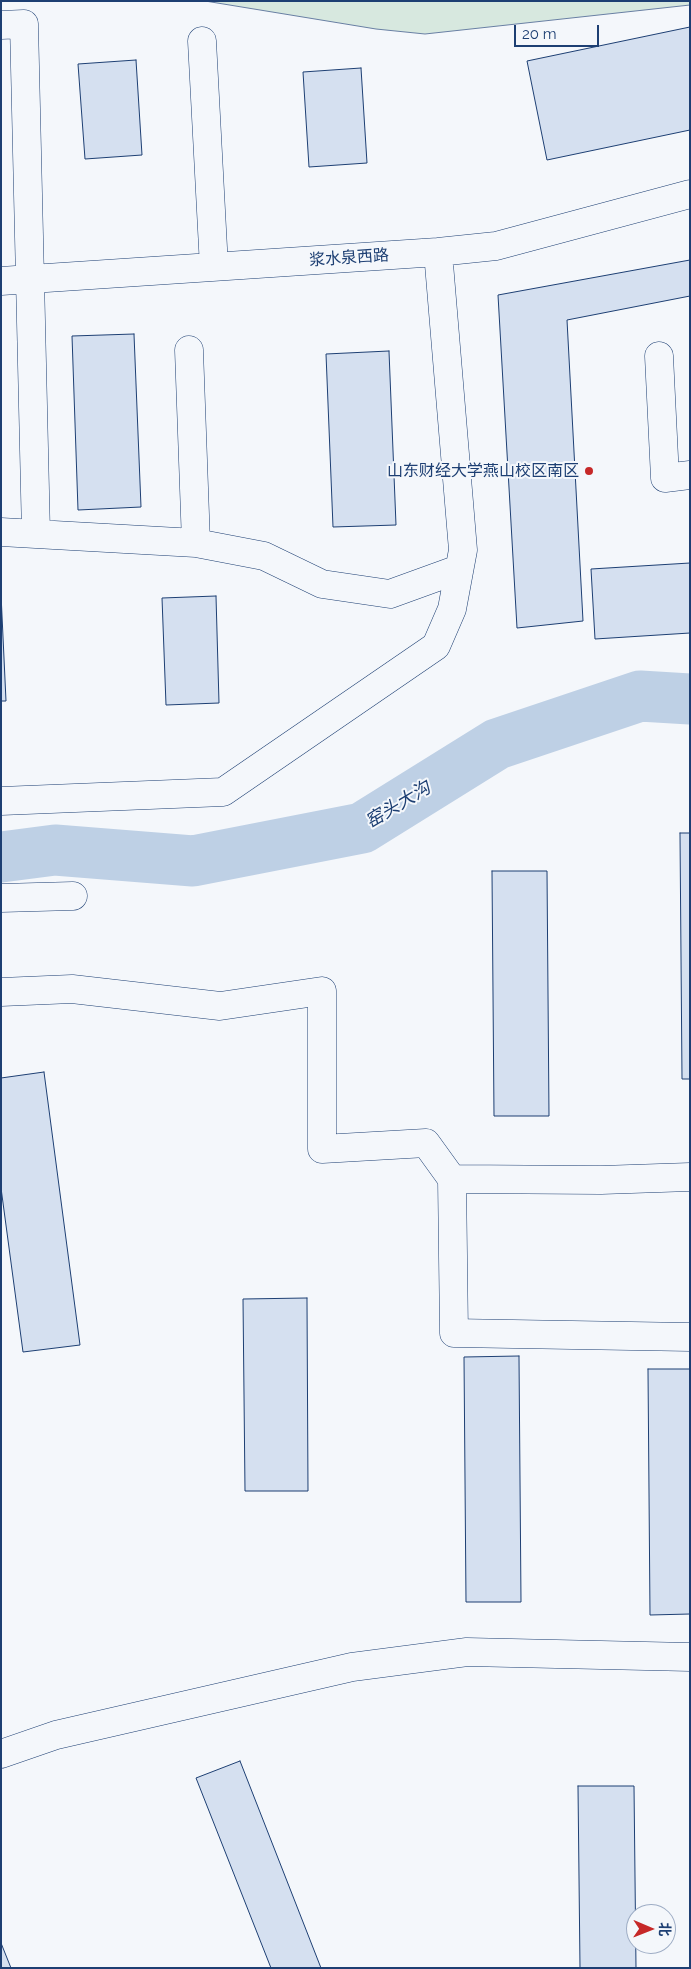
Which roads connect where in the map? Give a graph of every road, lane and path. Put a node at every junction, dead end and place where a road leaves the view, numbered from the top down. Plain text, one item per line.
1 (1, 25) edge
2 (202, 41) dead end
3 (690, 194) edge
4 (438, 252) junction
5 (214, 267) junction
6 (30, 279) junction
7 (1, 281) edge
8 (188, 350) dead end
9 (659, 356) dead end
10 (690, 475) edge
11 (1, 532) edge
12 (36, 534) junction
13 (196, 543) junction
14 (459, 569) junction
15 (1, 801) edge
16 (73, 896) dead end
17 (1, 898) edge
18 (1, 992) edge
19 (690, 1177) edge
20 (452, 1178) junction
21 (690, 1337) edge
22 (690, 1657) edge
23 (1, 1754) edge

1 - 6 street
2 - 5 street
3 - 4 street, 浆水泉西路
4 - 5 street, 浆水泉西路
4 - 14 street
5 - 6 street, 浆水泉西路
6 - 7 street, 浆水泉西路
6 - 12 street
8 - 13 street
9 - 10 street
11 - 12 street
12 - 13 street
13 - 14 street
14 - 15 street
16 - 17 street
18 - 20 street
19 - 20 street
20 - 21 street
22 - 23 street

